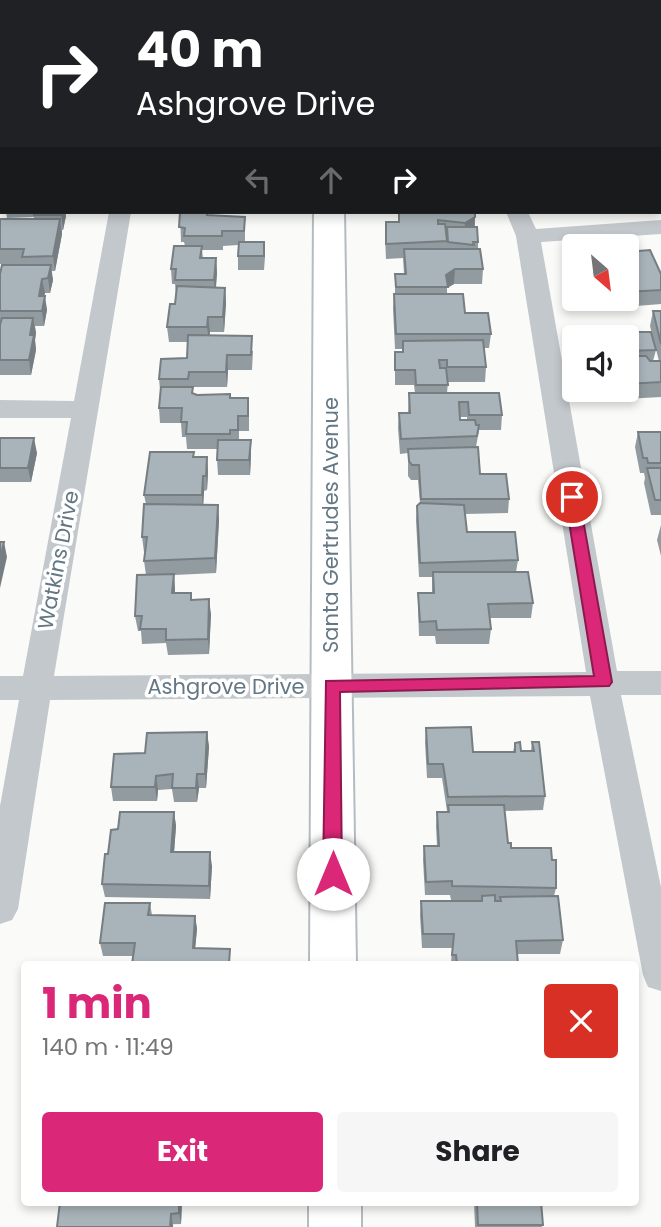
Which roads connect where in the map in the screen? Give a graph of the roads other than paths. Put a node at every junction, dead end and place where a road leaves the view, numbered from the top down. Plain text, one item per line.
1 (120, 214) edge
2 (328, 214) edge
3 (523, 224) edge
4 (661, 227) edge
5 (0, 409) edge
6 (87, 410) junction
7 (603, 682) junction
8 (661, 682) edge
9 (332, 686) junction
10 (34, 687) junction
11 (0, 688) edge
12 (0, 909) edge
13 (333, 961) edge
14 (661, 975) edge
15 (335, 1206) edge
16 (335, 1227) edge

1 - 6 street, Watkins Drive
2 - 9 main road, Santa Gertrudes Avenue
3 - 4 street
3 - 7 street
5 - 6 street
6 - 10 street, Watkins Drive
7 - 8 street, Ashgrove Drive
7 - 9 street, Ashgrove Drive
7 - 14 street
9 - 10 street, Ashgrove Drive
9 - 13 main road, Santa Gertrudes Avenue
10 - 11 street, Ashgrove Drive
10 - 12 street, Watkins Drive
15 - 16 main road

